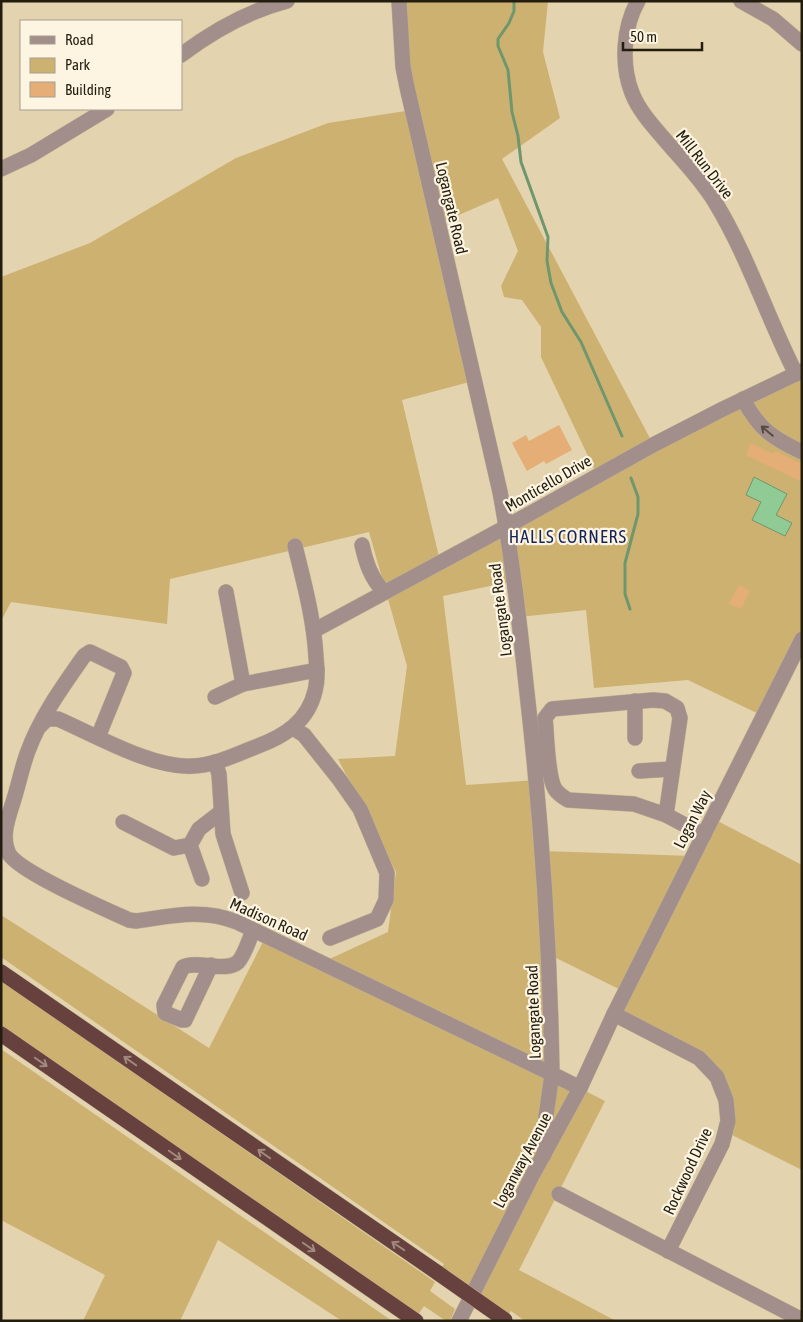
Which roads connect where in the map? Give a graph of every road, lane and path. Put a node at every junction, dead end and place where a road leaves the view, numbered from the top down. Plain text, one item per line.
1 (287, 1) edge
2 (399, 1) edge
3 (638, 1) edge
4 (741, 1) edge
5 (802, 44) edge
6 (182, 54) edge
7 (105, 110) edge
8 (1, 169) edge
9 (799, 372) edge
10 (743, 399) junction
11 (802, 452) edge
12 (506, 527) junction
13 (362, 545) dead end
14 (295, 546) dead end
15 (226, 592) dead end
16 (384, 592) junction
17 (315, 630) junction
18 (802, 639) edge
19 (317, 670) junction
20 (243, 684) junction
21 (215, 697) dead end
22 (635, 702) junction
23 (40, 726) junction
24 (293, 728) junction
25 (539, 731) junction
26 (98, 737) junction
27 (635, 738) dead end
28 (215, 762) junction
29 (672, 769) junction
30 (639, 771) dead end
31 (221, 812) junction
32 (666, 815) junction
33 (123, 822) dead end
34 (3, 832) edge
35 (704, 835) junction
36 (190, 845) junction
37 (202, 880) dead end
38 (242, 893) dead end
39 (254, 930) junction
40 (330, 938) dead end
41 (211, 966) dead end
42 (1, 972) edge
43 (614, 1014) junction
44 (1, 1034) edge
45 (552, 1074) junction
46 (580, 1088) junction
47 (544, 1155) junction
48 (558, 1194) dead end
49 (668, 1251) junction
50 (506, 1320) edge
51 (802, 1320) edge
52 (416, 1321) edge
53 (459, 1321) edge

1 - 6 street
2 - 12 street, Logangate Road
3 - 9 street, Mill Run Drive
4 - 5 street
7 - 8 street
9 - 10 street, Monticello Drive
11 -> 10 street
10 - 12 street, Monticello Drive
12 - 16 street, Monticello Drive
12 - 25 street, Logangate Road
13 - 16 street
14 - 17 street
15 - 20 street
16 - 17 street, Monticello Drive
17 - 19 street
18 - 35 street, Logan Way
19 - 20 street
19 - 24 street
20 - 21 street
22 - 25 street
22 - 27 street
22 - 29 street
23 - 26 street
23 - 26 street, Madison Road
23 - 34 street, Madison Road
24 - 28 street
24 - 40 street
25 - 32 street
25 - 45 street, Logangate Road
26 - 28 street
28 - 31 street
29 - 30 street
29 - 32 street
31 - 36 street
31 - 38 street
32 - 35 street
33 - 36 street
34 - 39 street, Madison Road
35 - 43 street, Logan Way
36 - 37 street
39 - 41 street
39 - 45 street, Madison Road
50 -> 42 highway, bridge
43 - 46 street, Loganway Avenue
43 - 49 street, Rockwood Drive
44 -> 52 highway
45 - 46 street, Logangate Road
45 - 47 street
46 - 47 street, Loganway Avenue
47 - 53 street, Loganway Avenue
48 - 49 street
49 - 51 street

